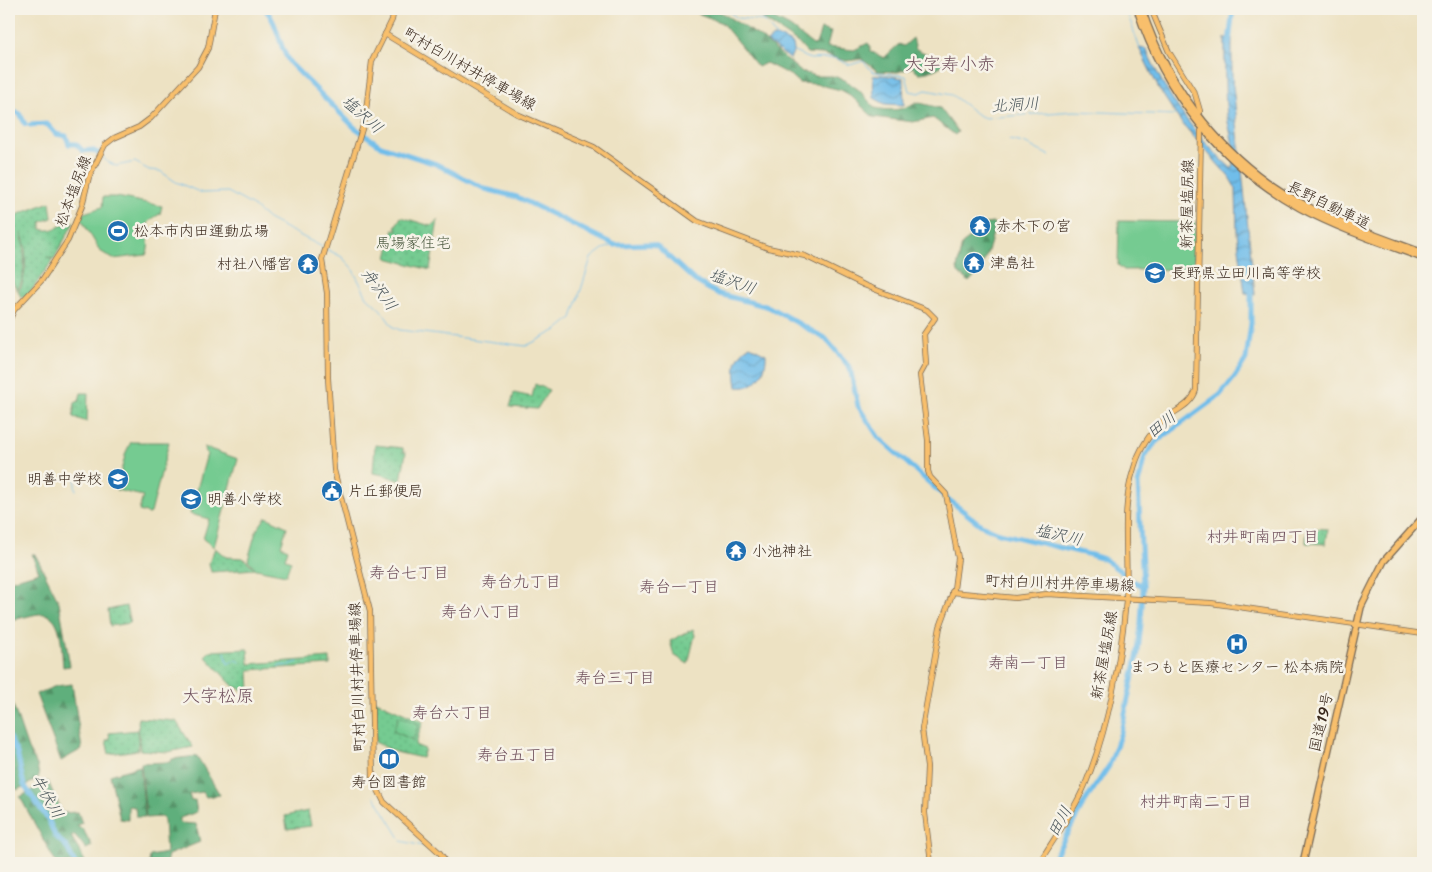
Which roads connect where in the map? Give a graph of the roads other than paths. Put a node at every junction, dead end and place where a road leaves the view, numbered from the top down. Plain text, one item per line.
1 (215, 9) edge
2 (394, 9) edge
3 (1137, 9) edge
4 (1142, 9) edge
5 (1151, 9) edge
6 (385, 34) junction
7 (1200, 111) dead end
8 (1201, 133) dead end
9 (1225, 149) junction
10 (1251, 173) junction
11 (1423, 253) edge
12 (1423, 258) edge
13 (9, 321) edge
14 (1423, 517) edge
15 (952, 592) junction
16 (1127, 597) junction
17 (1356, 623) junction
18 (1423, 634) edge
19 (447, 863) edge
20 (931, 863) edge
21 (1039, 863) edge
22 (1303, 863) edge

1 - 13 main road, 松本塩尻線
2 - 6 main road
3 - 9 highway, 長野自動車道
4 - 9 highway, 長野自動車道
5 - 7 main road
6 - 15 main road, 町村白川村井停車場線
6 - 19 main road, 町村白川村井停車場線
8 - 16 main road, 新茶屋塩尻線
9 - 10 highway, 長野自動車道
10 - 11 highway, 長野自動車道
10 - 12 highway, 長野自動車道
14 - 17 highway, 国道19号
15 - 16 main road, 町村白川村井停車場線
15 - 20 main road
16 - 17 main road, 町村白川村井停車場線
16 - 21 main road, 新茶屋塩尻線
17 - 18 main road, 町村白川村井停車場線
17 - 22 highway, 国道19号

